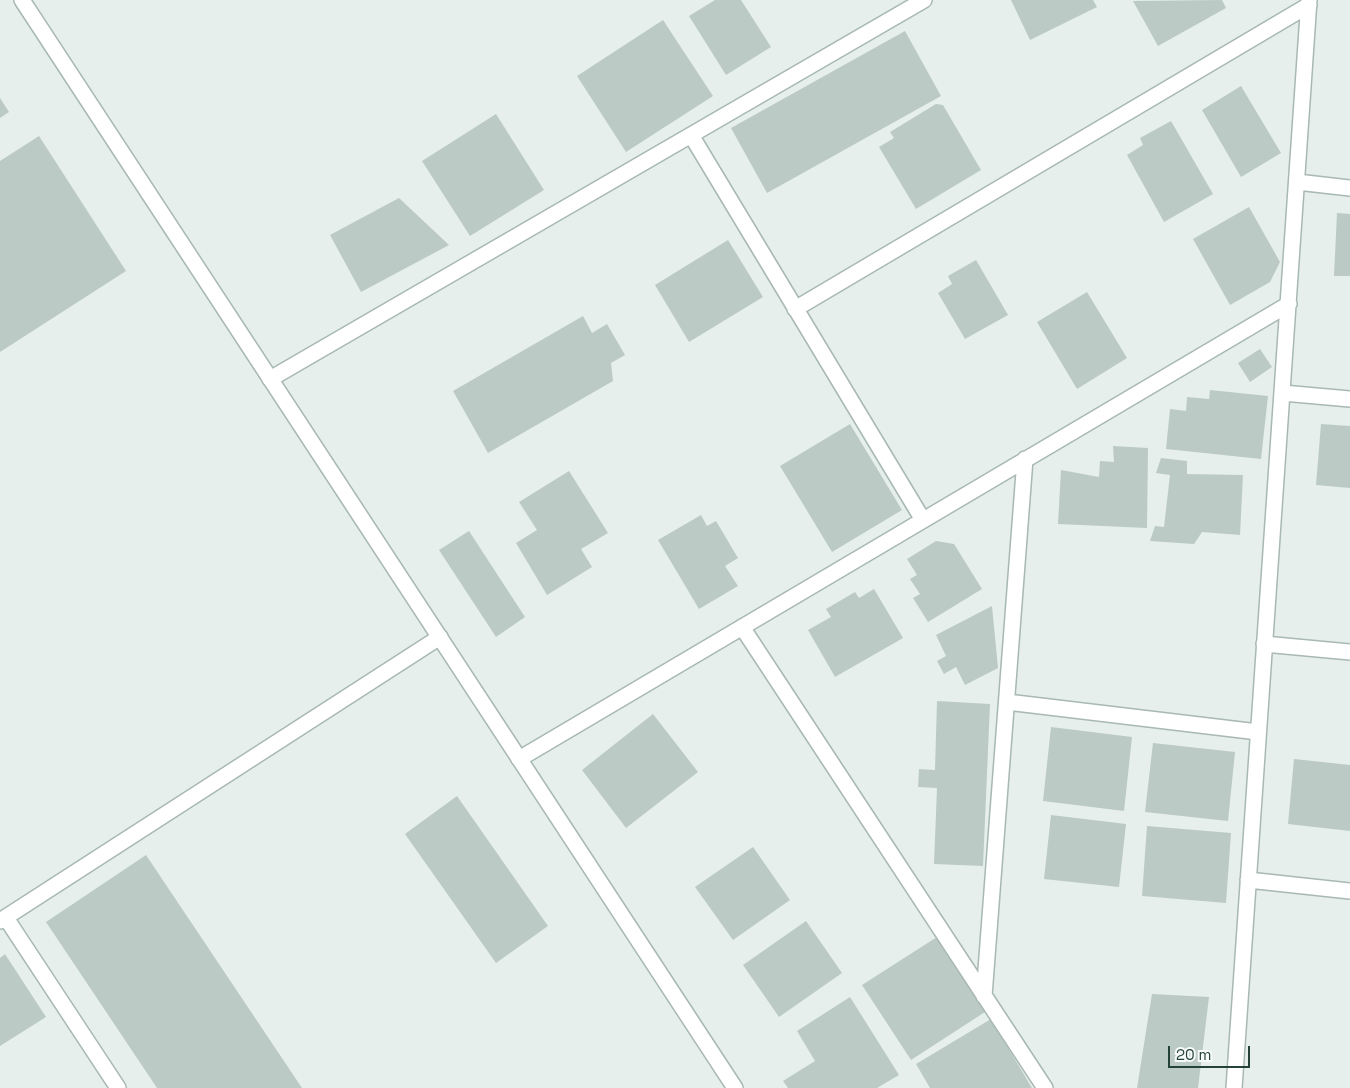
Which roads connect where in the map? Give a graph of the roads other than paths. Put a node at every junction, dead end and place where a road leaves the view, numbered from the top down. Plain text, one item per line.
1 (22, 0) edge
2 (924, 0) edge
3 (1309, 3) edge
4 (691, 135) junction
5 (1297, 182) junction
6 (1350, 188) edge
7 (1289, 304) junction
8 (795, 309) junction
9 (270, 379) junction
10 (1283, 393) junction
11 (1350, 399) edge
12 (1025, 459) junction
13 (923, 520) junction
14 (742, 627) junction
15 (440, 637) junction
16 (1264, 644) junction
17 (1350, 652) edge
18 (1007, 702) junction
19 (1258, 732) junction
20 (519, 758) junction
21 (1248, 880) junction
22 (1350, 891) edge
23 (3, 919) edge
24 (984, 996) junction
25 (118, 1088) edge
26 (735, 1088) edge
27 (1045, 1088) edge
28 (1234, 1088) edge

1 - 9 street
2 - 4 street
3 - 5 street
3 - 8 street
4 - 8 street
4 - 9 street
5 - 6 street
5 - 7 street
7 - 10 street
7 - 12 street
8 - 13 street
9 - 15 street
10 - 11 street
10 - 16 street
12 - 13 street
12 - 18 street
13 - 14 street
14 - 20 street
14 - 24 street
15 - 20 street
15 - 23 street
16 - 17 street
16 - 19 street
18 - 19 street
18 - 24 street
19 - 21 street
20 - 26 street
21 - 22 street
21 - 28 street
23 - 25 street
24 - 27 street

